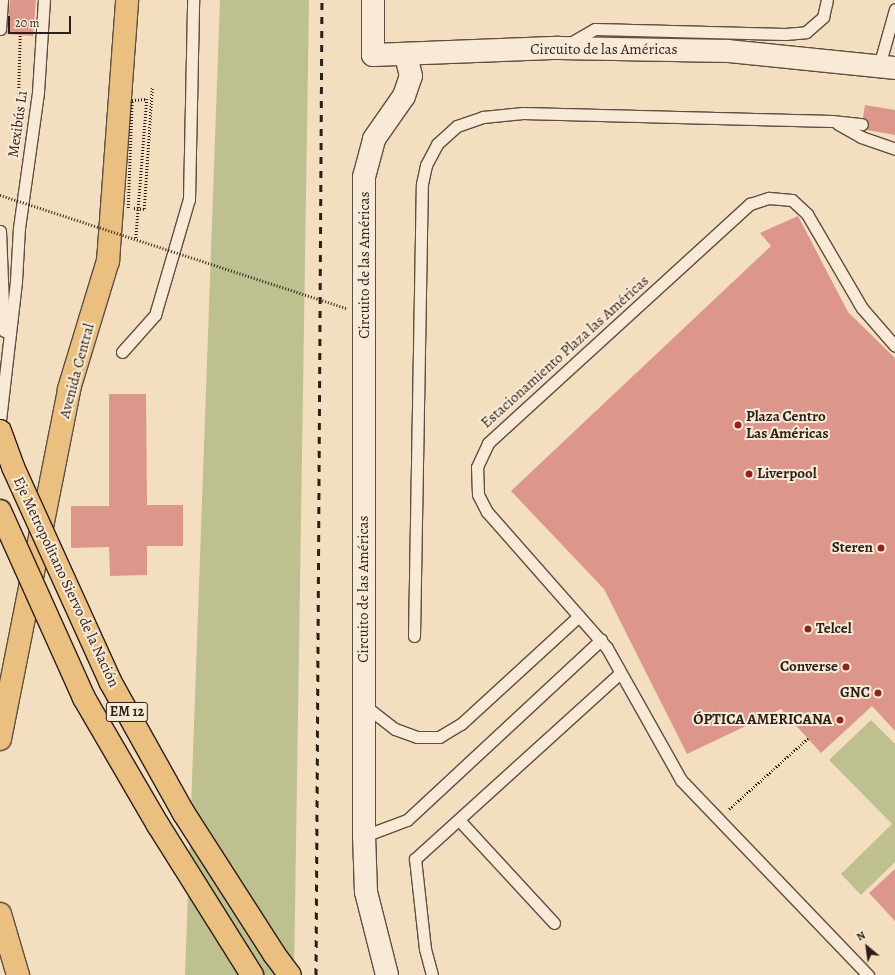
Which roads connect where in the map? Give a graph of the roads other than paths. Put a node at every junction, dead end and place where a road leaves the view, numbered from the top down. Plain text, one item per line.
1 (2, 0) edge
2 (44, 0) edge
3 (127, 0) edge
4 (193, 0) edge
5 (373, 0) edge
6 (827, 0) edge
7 (895, 9) edge
8 (0, 29) edge
9 (560, 48) junction
10 (406, 56) junction
11 (887, 67) edge
12 (832, 121) junction
13 (862, 124) dead end
14 (895, 149) edge
15 (0, 231) edge
16 (895, 346) edge
17 (122, 352) dead end
18 (4, 370) junction
19 (0, 420) edge
20 (0, 431) edge
21 (0, 511) edge
22 (579, 616) junction
23 (414, 636) dead end
24 (601, 640) junction
25 (620, 673) junction
26 (363, 704) junction
27 (0, 739) edge
28 (459, 820) junction
29 (364, 836) junction
30 (0, 914) edge
31 (554, 923) dead end
32 (18, 975) edge
33 (252, 975) edge
34 (290, 975) edge
35 (387, 975) edge
36 (432, 975) edge
37 (868, 975) edge

1 - 8 lane
2 - 18 lane, Mexibús L1
3 - 27 highway, Avenida Central
4 - 17 lane
5 - 10 main road
6 - 9 lane
7 - 11 lane
9 - 10 main road, Circuito de las Américas
9 - 11 main road, Circuito de las Américas
10 - 26 main road, Circuito de las Américas
12 - 13 lane
12 - 14 lane
12 - 23 lane
15 - 18 lane, Mexibús L1
16 - 22 lane, Estacionamiento Plaza las Américas
18 - 19 lane, Mexibús L1
20 - 34 highway, Eje Metropolitano Siervo de la Nación / EM 12, bridge
21 - 33 highway, Eje Metropolitano Siervo de la Nación / EM 12, bridge
22 - 24 lane, Estacionamiento Plaza las Américas
22 - 26 lane
24 - 25 lane, Estacionamiento Plaza las Américas
24 - 29 lane
25 - 28 lane
25 - 37 lane, Estacionamiento Plaza las Américas
26 - 29 main road, Circuito de las Américas
28 - 31 lane
28 - 36 lane
29 - 35 main road, Circuito de las Américas
30 - 32 highway

